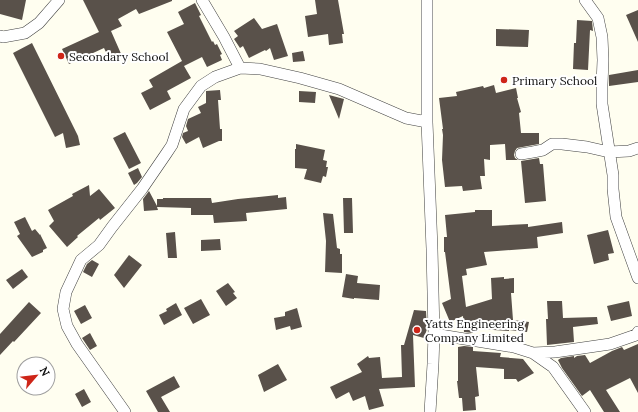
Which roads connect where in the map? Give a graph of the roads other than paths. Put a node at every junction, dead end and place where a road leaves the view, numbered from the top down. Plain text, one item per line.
1 (59, 0) edge
2 (202, 0) edge
3 (427, 0) edge
4 (585, 0) edge
5 (0, 36) edge
6 (240, 68) junction
7 (427, 122) junction
8 (638, 148) edge
9 (609, 152) junction
10 (521, 154) dead end
11 (638, 278) edge
12 (638, 332) edge
13 (434, 334) junction
14 (534, 353) junction
15 (125, 412) edge
16 (430, 412) edge
17 (586, 412) edge

1 - 5 street
2 - 6 street
3 - 7 street
4 - 9 street
6 - 7 street
6 - 15 street
7 - 13 street
8 - 9 street
9 - 10 street
9 - 11 street
12 - 14 street
13 - 14 street
13 - 16 street
14 - 17 street

